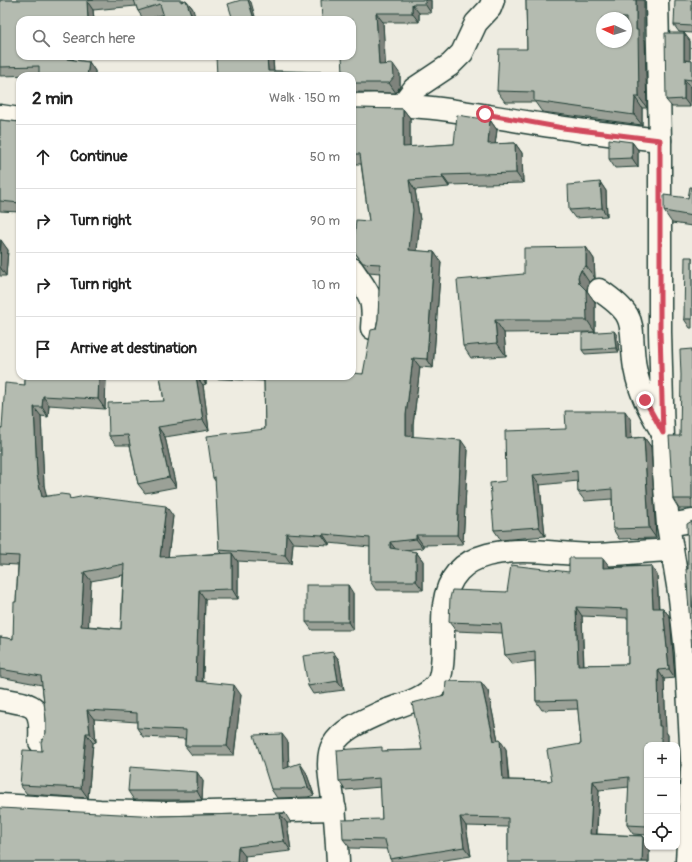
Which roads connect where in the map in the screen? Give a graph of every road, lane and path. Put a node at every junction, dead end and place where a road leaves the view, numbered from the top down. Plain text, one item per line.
1 (493, 0) edge
2 (658, 0) edge
3 (356, 105) edge
4 (401, 106) junction
5 (0, 116) edge
6 (16, 118) edge
7 (660, 140) junction
8 (356, 276) edge
9 (599, 290) dead end
10 (372, 328) edge
11 (663, 433) junction
12 (692, 521) edge
13 (668, 525) junction
14 (672, 550) junction
15 (0, 699) edge
16 (40, 742) edge
17 (692, 761) edge
18 (692, 769) edge
19 (0, 805) edge
20 (335, 809) junction
21 (338, 862) edge
22 (687, 862) edge

1 - 4 street
2 - 7 street
3 - 4 street
4 - 7 street
5 - 6 street
7 - 11 street
8 - 10 street
9 - 11 street
11 - 13 street
12 - 13 street
13 - 14 street
14 - 17 street
14 - 20 street
15 - 16 street
18 - 22 street
19 - 20 street
20 - 21 street

